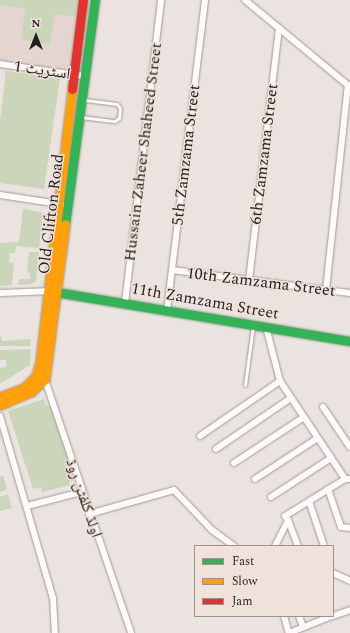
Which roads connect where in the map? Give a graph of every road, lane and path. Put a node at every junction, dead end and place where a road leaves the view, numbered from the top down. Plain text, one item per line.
1 (83, 0) edge
2 (95, 0) edge
3 (161, 0) edge
4 (205, 0) edge
5 (245, 0) edge
6 (279, 28) junction
7 (0, 64) edge
8 (80, 76) junction
9 (349, 86) edge
10 (81, 100) junction
11 (79, 116) junction
12 (0, 195) edge
13 (62, 204) junction
14 (172, 270) junction
15 (249, 280) junction
16 (51, 290) junction
17 (326, 290) junction
18 (0, 293) edge
19 (350, 294) edge
20 (125, 303) junction
21 (167, 310) junction
22 (253, 325) junction
23 (266, 327) junction
24 (350, 341) edge
25 (40, 362) junction
26 (45, 379) junction
27 (280, 381) junction
28 (245, 385) dead end
29 (0, 397) edge
30 (291, 398) junction
31 (0, 406) edge
32 (323, 407) dead end
33 (0, 416) edge
34 (304, 417) junction
35 (200, 436) dead end
36 (318, 438) junction
37 (350, 447) edge
38 (216, 449) dead end
39 (331, 458) junction
40 (234, 463) dead end
41 (255, 479) dead end
42 (347, 479) edge
43 (328, 489) junction
44 (82, 492) junction
45 (271, 497) dead end
46 (309, 501) junction
47 (27, 506) junction
48 (90, 514) junction
49 (288, 520) junction
50 (350, 528) edge
51 (233, 545) edge
52 (275, 545) edge
53 (298, 545) edge
54 (324, 545) edge
55 (334, 574) edge
56 (350, 581) edge
57 (350, 610) edge
58 (334, 615) edge
59 (284, 617) edge
60 (299, 617) edge
61 (328, 617) edge
62 (304, 627) junction
63 (55, 633) edge
64 (131, 633) edge
65 (289, 633) edge

1 - 8 street, Old Clifton Road
2 - 8 street, Old Clifton Road
3 - 20 street, Hussain Zaheer Shaheed Street
4 - 14 street, 5th Zamzama Street
5 - 6 street
6 - 9 street
6 - 15 street, 6th Zamzama Street
7 - 8 street, اسٹریٹ 1
8 - 10 street, Old Clifton Road
8 - 13 street, Old Clifton Road
9 - 17 street
10 - 11 street, Old Clifton Road
10 - 11 lane
11 - 13 street, Old Clifton Road
12 - 13 street
13 - 16 street, Old Clifton Road
14 - 15 street, 10th Zamzama Street
14 - 21 street, 5th Zamzama Street
15 - 17 street, 10th Zamzama Street
16 - 18 street
16 - 20 street, 11th Zamzama Street
16 - 25 street, Old Clifton Road
16 - 26 street, Old Clifton Road
17 - 19 street, 10th Zamzama Street
20 - 21 street, 11th Zamzama Street
21 - 22 street, 11th Zamzama Street
22 - 23 street, 11th Zamzama Street
22 - 28 lane
23 - 24 street, 11th Zamzama Street
23 - 27 street
25 - 26 street, اولڈ کلفٹن روڈ
25 - 29 street, Old Clifton Road
26 - 31 street
26 - 44 street, اولڈ کلفٹن روڈ
27 - 30 street
27 - 35 street
30 - 34 street
30 - 38 street
32 - 37 street
33 - 47 street
34 - 36 street
34 - 40 street
36 - 39 street
36 - 41 street
39 - 42 street
39 - 45 street
42 - 43 street
43 - 46 street
43 - 50 street
44 - 47 street
44 - 48 street, اولڈ کلفٹن روڈ
46 - 49 street
46 - 54 street
47 - 63 street
48 - 51 street
48 - 64 street, اولڈ کلفٹن روڈ
49 - 52 street
49 - 53 street
55 - 56 street
57 - 58 street
59 - 65 street
60 - 62 street
61 - 62 street
62 - 65 street

